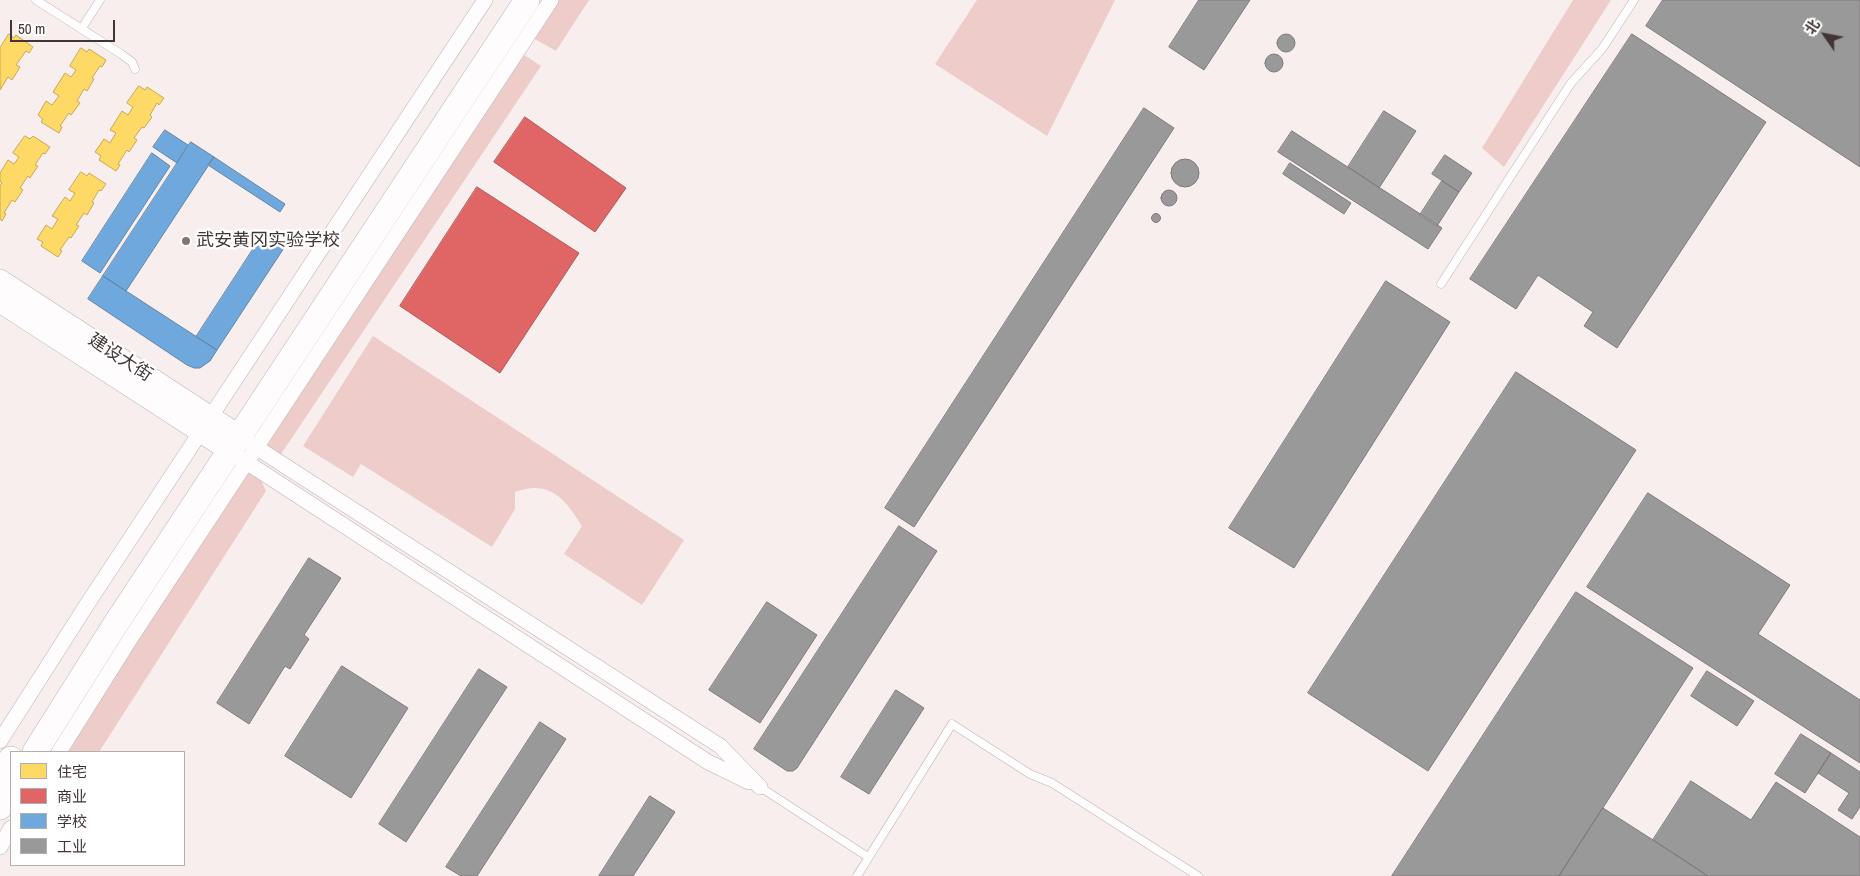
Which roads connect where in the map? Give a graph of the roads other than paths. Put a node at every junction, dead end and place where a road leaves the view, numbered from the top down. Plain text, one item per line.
1 (36, 0) edge
2 (100, 0) edge
3 (485, 0) edge
4 (508, 0) edge
5 (527, 0) edge
6 (551, 0) edge
7 (1634, 0) edge
8 (82, 28) junction
9 (135, 69) dead end
10 (0, 280) edge
11 (1441, 284) dead end
12 (0, 302) edge
13 (228, 439) junction
14 (0, 741) edge
15 (17, 751) edge
16 (35, 751) edge
17 (60, 751) edge
18 (10, 761) edge
19 (0, 777) edge
20 (760, 787) joint
21 (10, 791) edge
22 (0, 807) edge
23 (10, 830) edge
24 (0, 847) edge
25 (868, 857) junction
26 (857, 876) edge
27 (1198, 876) edge

1 - 8 lane
2 - 8 lane
3 - 13 street
4 - 13 highway
5 - 13 highway
6 - 13 street
7 - 11 lane
8 - 9 lane
10 - 13 main road, 建设大街
12 - 13 main road, 建设大街
13 - 14 street
13 - 15 highway
13 - 16 highway
13 - 17 street
13 - 20 street
18 - 19 highway
20 - 25 lane
21 - 22 highway
23 - 24 street
25 - 26 lane
25 - 27 lane

